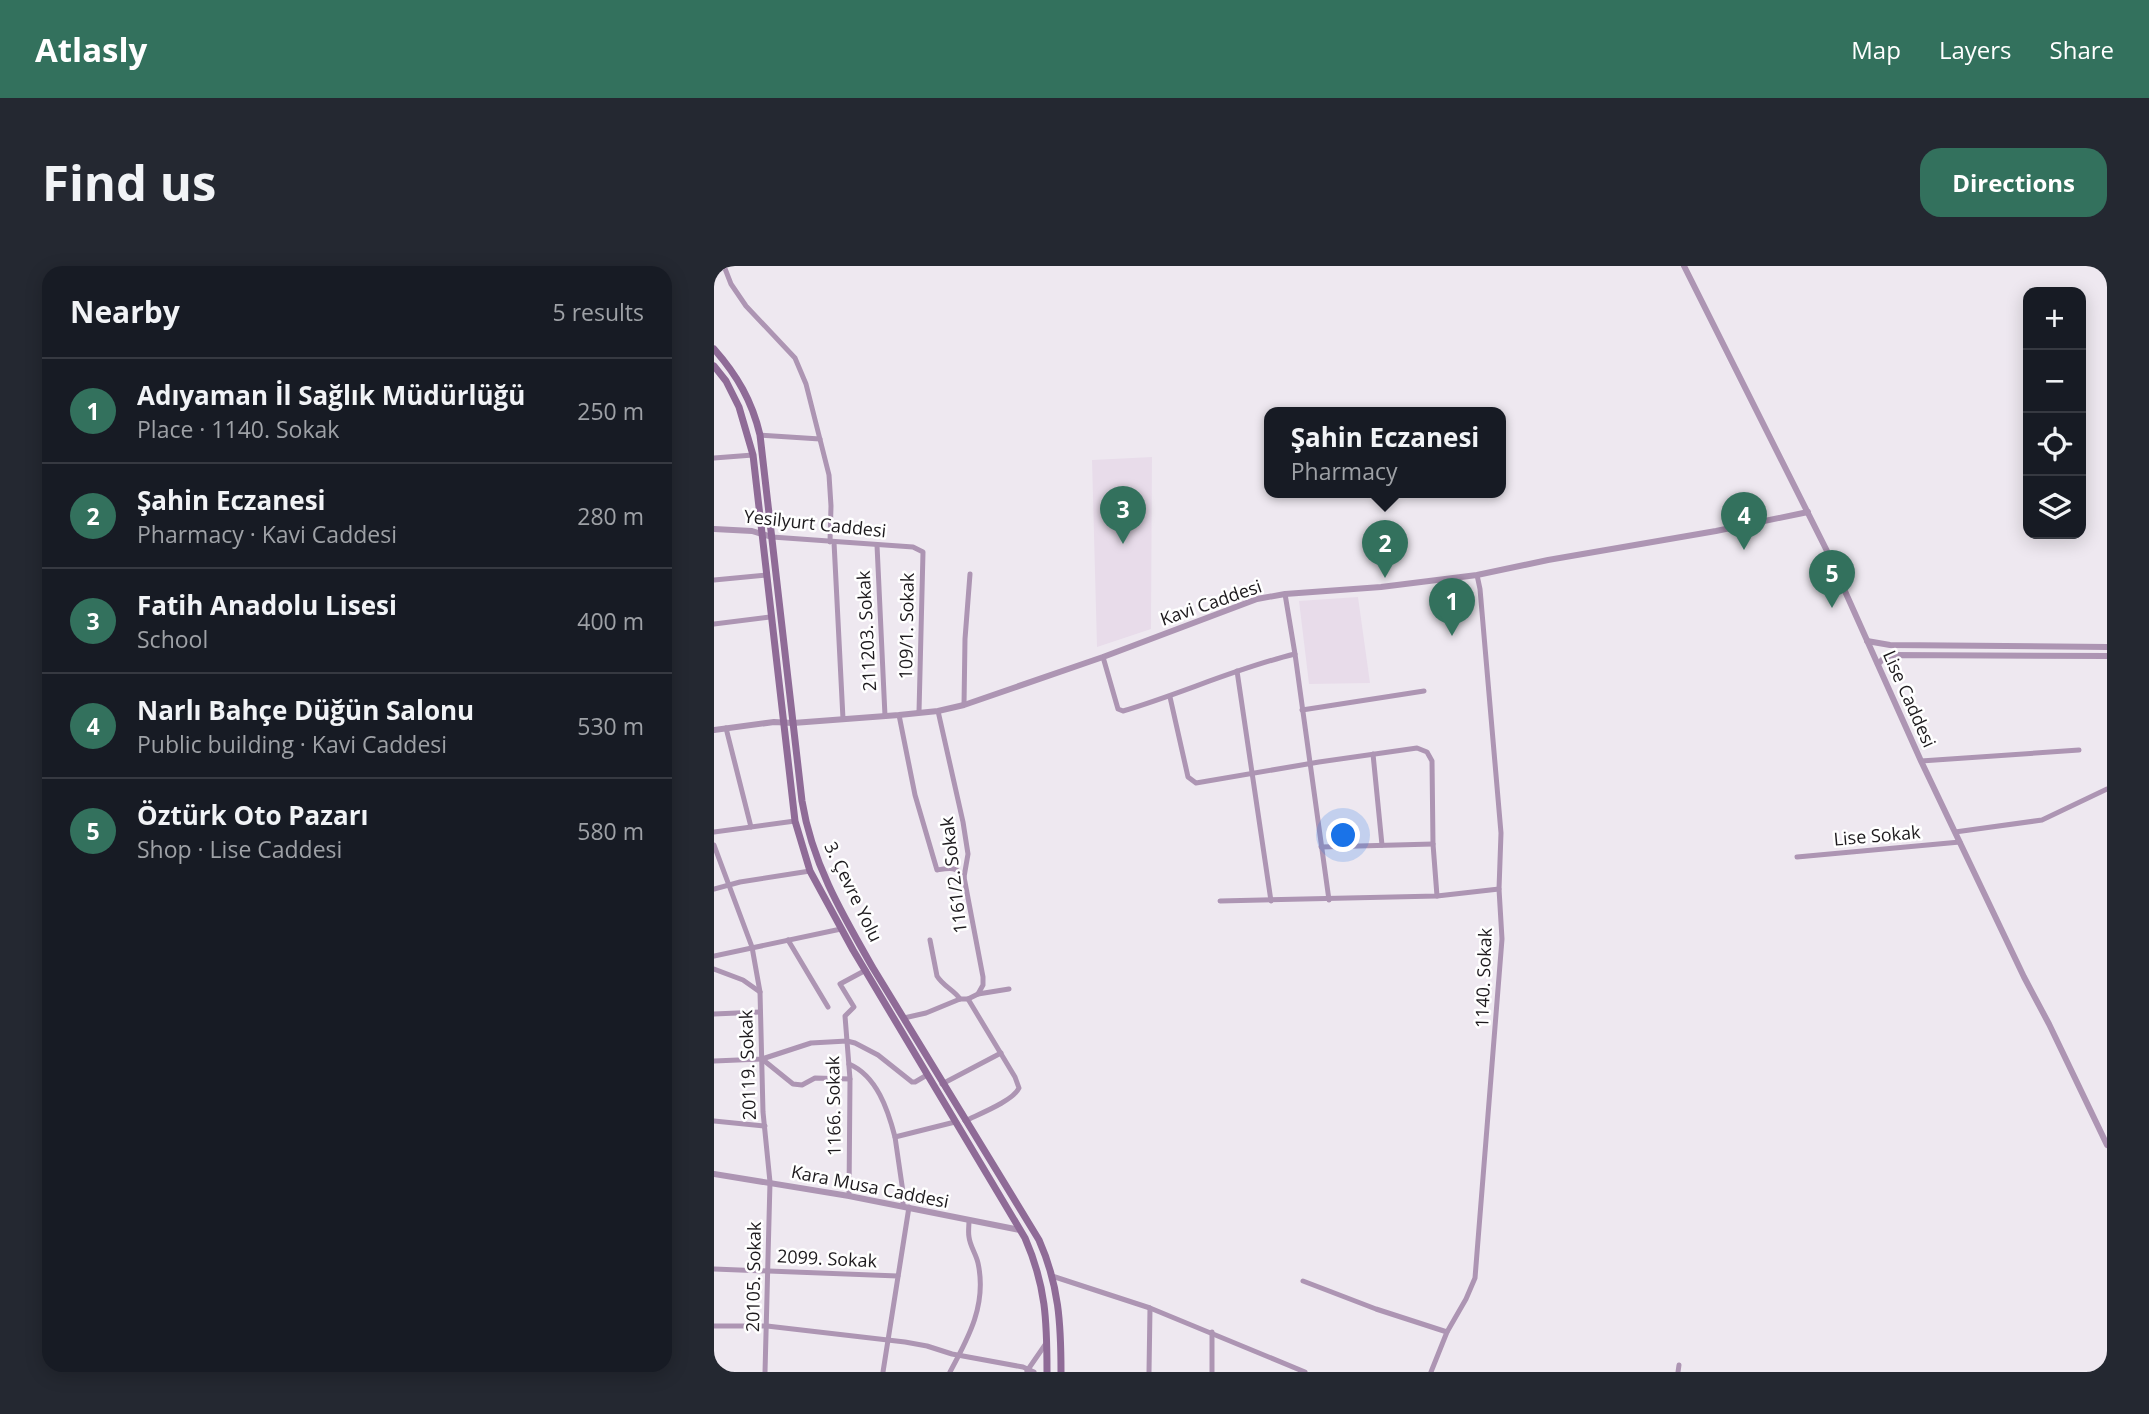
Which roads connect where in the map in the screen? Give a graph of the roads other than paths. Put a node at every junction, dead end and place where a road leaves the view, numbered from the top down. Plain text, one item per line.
1 (724, 266) edge
2 (1684, 266) edge
3 (714, 349) edge
4 (714, 366) edge
5 (760, 435) junction
6 (820, 439) junction
7 (752, 455) junction
8 (714, 458) edge
9 (1808, 512) junction
10 (714, 528) edge
11 (762, 533) junction
12 (772, 537) junction
13 (832, 542) junction
14 (877, 545) junction
15 (913, 547) joint
16 (970, 574) dead end
17 (766, 575) junction
18 (1477, 575) junction
19 (714, 580) edge
20 (1285, 594) junction
21 (770, 617) junction
22 (714, 624) edge
23 (1867, 641) junction
24 (2107, 647) edge
25 (1295, 654) junction
26 (2107, 656) edge
27 (1103, 657) junction
28 (1878, 664) junction
29 (1237, 671) junction
30 (1424, 691) dead end
31 (1170, 697) junction
32 (964, 705) junction
33 (1303, 710) junction
34 (938, 711) junction
35 (919, 712) junction
36 (900, 715) junction
37 (885, 716) junction
38 (843, 719) junction
39 (783, 722) junction
40 (793, 723) junction
41 (726, 728) junction
42 (714, 730) edge
43 (2079, 750) dead end
44 (1373, 754) junction
45 (1921, 761) junction
46 (1310, 765) junction
47 (1252, 774) junction
48 (2107, 789) edge
49 (795, 821) junction
50 (751, 827) junction
51 (714, 832) edge
52 (1955, 832) junction
53 (1960, 842) junction
54 (1433, 844) junction
55 (714, 845) edge
56 (1382, 845) junction
57 (1321, 847) junction
58 (1797, 857) dead end
59 (810, 871) junction
60 (964, 877) junction
61 (729, 886) junction
62 (714, 889) edge
63 (1499, 889) junction
64 (1437, 896) junction
65 (1329, 900) junction
66 (1220, 901) dead end
67 (1271, 901) junction
68 (842, 929) junction
69 (788, 940) junction
70 (930, 940) dead end
71 (752, 947) junction
72 (714, 956) edge
73 (714, 969) edge
74 (866, 970) junction
75 (1009, 989) dead end
76 (760, 992) junction
77 (978, 994) junction
78 (960, 999) junction
79 (968, 999) junction
80 (828, 1007) dead end
81 (760, 1012) junction
82 (714, 1014) edge
83 (904, 1018) junction
84 (847, 1041) junction
85 (1001, 1053) junction
86 (762, 1059) junction
87 (714, 1061) edge
88 (849, 1064) junction
89 (927, 1075) junction
90 (850, 1079) junction
91 (942, 1083) junction
92 (714, 1121) edge
93 (965, 1121) junction
94 (955, 1122) junction
95 (765, 1126) junction
96 (895, 1137) junction
97 (2107, 1144) edge
98 (714, 1174) edge
99 (770, 1182) junction
100 (849, 1196) junction
101 (906, 1207) junction
102 (969, 1221) junction
103 (1020, 1230) junction
104 (714, 1269) edge
105 (768, 1270) junction
106 (898, 1276) junction
107 (1052, 1276) junction
108 (1303, 1281) dead end
109 (1150, 1308) junction
110 (714, 1326) edge
111 (766, 1326) junction
112 (1212, 1332) junction
113 (1447, 1332) junction
114 (887, 1342) junction
115 (1047, 1342) junction
116 (958, 1358) junction
117 (1029, 1371) edge
118 (765, 1372) edge
119 (883, 1372) edge
120 (950, 1372) edge
121 (1047, 1372) edge
122 (1061, 1372) edge
123 (1149, 1372) edge
124 (1212, 1372) edge
125 (1305, 1372) edge
126 (1431, 1372) edge

1 - 6 street
2 - 9 street, Lise Caddesi
3 - 5 main road, 3. Çevre Yolu
4 - 7 main road, 3. Çevre Yolu
5 - 6 street
5 - 12 main road, 3. Çevre Yolu
6 - 13 street
7 - 8 street
7 - 11 main road, 3. Çevre Yolu
9 - 18 street, Kavi Caddesi
9 - 23 street, Lise Caddesi
10 - 11 street, Yesilyurt Caddesi
11 - 12 street, Yesilyurt Caddesi
11 - 17 main road, 3. Çevre Yolu
12 - 13 street, Yesilyurt Caddesi
12 - 40 main road, 3. Çevre Yolu
13 - 14 street, Yesilyurt Caddesi
13 - 38 street
14 - 15 street, Yesilyurt Caddesi
14 - 37 street, 211203. Sokak
15 - 35 street, 109/1. Sokak
16 - 32 street
17 - 19 street
17 - 21 main road, 3. Çevre Yolu
18 - 20 street, Kavi Caddesi
18 - 63 street, 1140. Sokak
20 - 25 street
20 - 27 street, Kavi Caddesi
21 - 22 street
21 - 39 main road, 3. Çevre Yolu
23 - 24 street
23 - 28 street, Lise Caddesi
25 - 29 street
25 - 33 street
26 - 28 street
27 - 31 street
27 - 32 street, Kavi Caddesi
28 - 45 street, Lise Caddesi
29 - 31 street
29 - 47 street
30 - 33 street
31 - 47 street
32 - 34 street, Kavi Caddesi
33 - 46 street
34 - 35 street, Kavi Caddesi
34 - 60 street, 1161/2. Sokak
35 - 36 street, Kavi Caddesi
36 - 37 street, Kavi Caddesi
36 - 60 street
37 - 38 street, Kavi Caddesi
38 - 40 street, Kavi Caddesi
39 - 40 street, Kavi Caddesi
39 - 41 street, Kavi Caddesi
39 - 49 main road, 3. Çevre Yolu
40 - 83 main road, 3. Çevre Yolu
41 - 42 street, Kavi Caddesi
41 - 50 street
43 - 45 street
44 - 46 street
44 - 54 street
44 - 56 street
45 - 52 street, Lise Caddesi
46 - 47 street
46 - 57 street
47 - 67 street
48 - 52 street
49 - 50 street
49 - 59 main road, 3. Çevre Yolu
50 - 51 street
52 - 53 street, Lise Caddesi
53 - 58 street, Lise Sokak
53 - 97 street, Lise Caddesi
54 - 56 street
54 - 64 street
55 - 61 street, 20119. Sokak
56 - 57 street
57 - 65 street
59 - 61 street
59 - 68 main road, 3. Çevre Yolu
60 - 77 street, 1161/2. Sokak
61 - 62 street
61 - 71 street, 20119. Sokak
63 - 64 street
63 - 113 street, 1140. Sokak
64 - 65 street
65 - 67 street
66 - 67 street
68 - 69 street
68 - 74 main road, 3. Çevre Yolu
69 - 71 street
69 - 80 street
70 - 78 street
71 - 72 street
71 - 76 street, 20119. Sokak
73 - 76 street
74 - 84 street, 1166. Sokak
74 - 89 main road, 3. Çevre Yolu
75 - 77 street
76 - 81 street, 20119. Sokak
77 - 79 street
78 - 79 street
78 - 83 street
79 - 85 street
81 - 82 street
81 - 86 street, 20119. Sokak
83 - 91 main road, 3. Çevre Yolu
84 - 86 street
84 - 88 street, 1166. Sokak
84 - 89 street
85 - 91 street
85 - 93 street
86 - 87 street
86 - 90 street
86 - 95 street, 20119. Sokak
88 - 90 street, 1166. Sokak
88 - 96 street
89 - 94 main road, 3. Çevre Yolu
90 - 100 street, 1166. Sokak
91 - 93 main road, 3. Çevre Yolu
92 - 95 street
93 - 107 main road, 3. Çevre Yolu
94 - 96 street
94 - 103 main road, 3. Çevre Yolu
95 - 99 street, 20119. Sokak
96 - 101 street
98 - 99 street, Kara Musa Caddesi
99 - 100 street, Kara Musa Caddesi
99 - 105 street, 20105. Sokak
100 - 101 street, Kara Musa Caddesi
101 - 102 street, Kara Musa Caddesi
101 - 106 street
102 - 103 street, Kara Musa Caddesi
102 - 116 street
103 - 115 main road, 3. Çevre Yolu
104 - 105 street, 2099. Sokak
105 - 106 street, 2099. Sokak
105 - 111 street, 20105. Sokak
106 - 114 street
107 - 109 street
107 - 122 main road, 3. Çevre Yolu
108 - 113 street
109 - 112 street
109 - 123 street
110 - 111 street
111 - 114 street
111 - 118 street, 20105. Sokak
112 - 124 street
112 - 125 street
113 - 126 street, 1140. Sokak
114 - 116 street
114 - 119 street
115 - 117 street
115 - 121 main road, 3. Çevre Yolu
116 - 117 street
116 - 120 street

